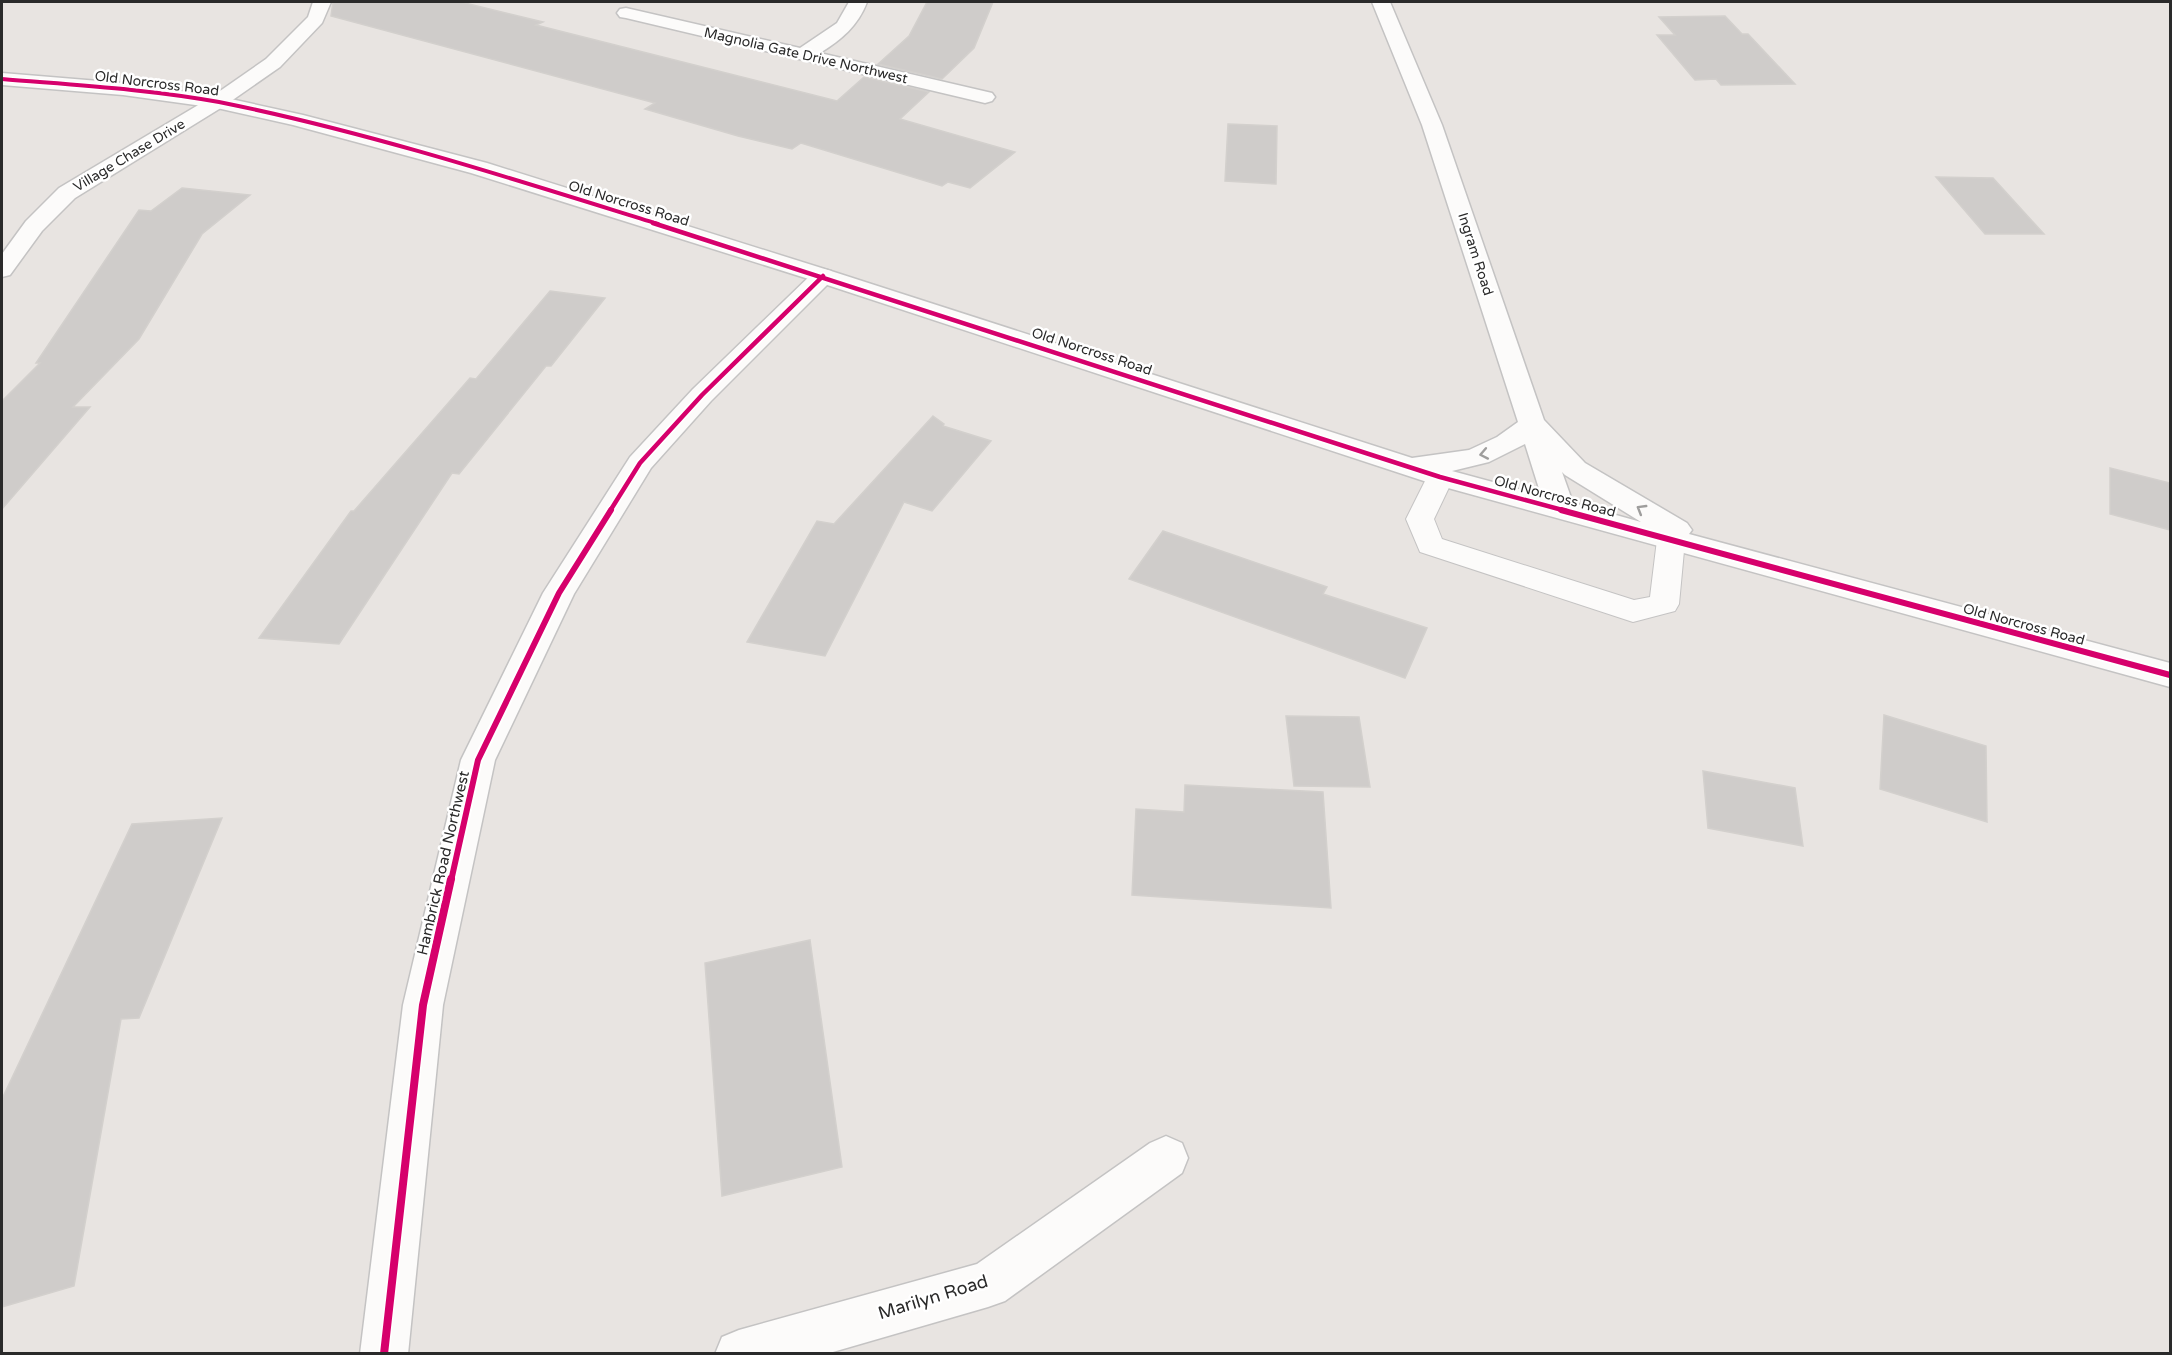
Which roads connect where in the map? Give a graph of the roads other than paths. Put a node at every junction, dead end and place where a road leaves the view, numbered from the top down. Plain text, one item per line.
1 (322, 2) edge
2 (858, 2) edge
3 (1381, 2) edge
4 (626, 13) dead end
5 (804, 54) junction
6 (2, 79) edge
7 (985, 97) dead end
8 (217, 102) junction
9 (2, 270) edge
10 (823, 276) junction
11 (1532, 423) junction
12 (1406, 466) junction
13 (1440, 477) junction
14 (1562, 511) junction
15 (1671, 540) junction
16 (1730, 557) junction
17 (2170, 675) edge
18 (1166, 1158) dead end
19 (384, 1353) edge
20 (740, 1353) edge

1 - 8 street, Village Chase Drive
2 - 5 street
3 - 11 street, Ingram Road
4 - 5 street, Magnolia Gate Drive Northwest
5 - 7 street, Magnolia Gate Drive Northwest
6 - 8 street, Old Norcross Road
8 - 9 street, Village Chase Drive
8 - 10 street, Old Norcross Road
10 - 12 street, Old Norcross Road
10 - 19 street, Hambrick Road Northwest
11 -> 12 street
11 - 14 street, Ingram Road
16 -> 11 street
12 - 13 street, Old Norcross Road
13 - 14 street, Old Norcross Road
13 - 15 lane
14 - 15 street, Old Norcross Road
15 - 16 street, Old Norcross Road
16 - 17 street, Old Norcross Road
18 - 20 street, Marilyn Road

